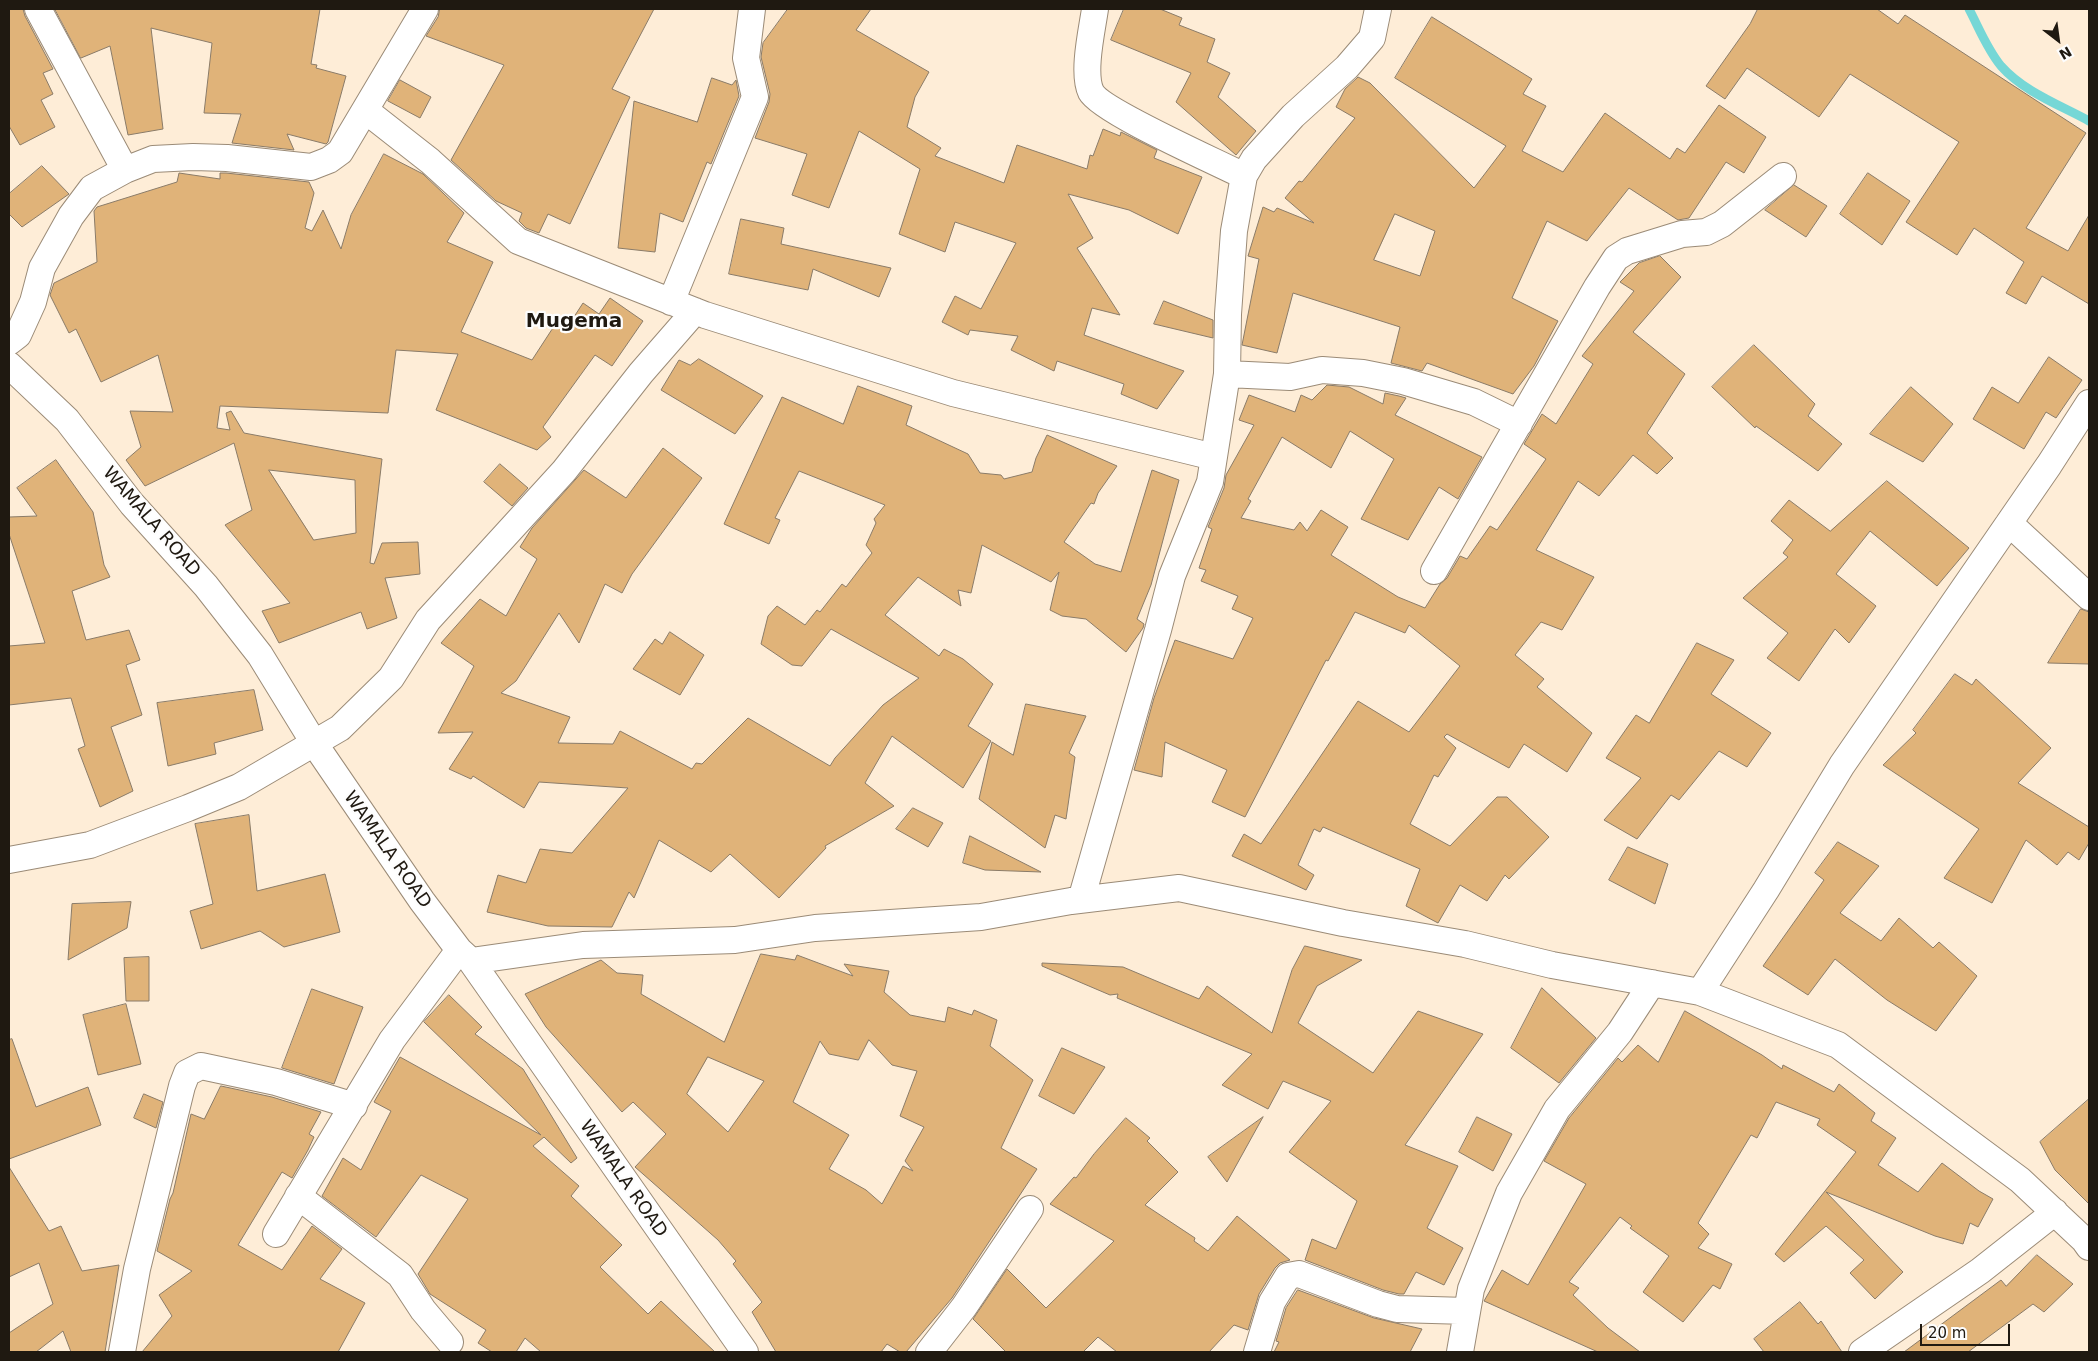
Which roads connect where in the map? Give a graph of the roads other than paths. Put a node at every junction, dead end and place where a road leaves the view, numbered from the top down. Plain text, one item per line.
1 (38, 9) edge
2 (425, 9) edge
3 (752, 9) edge
4 (1095, 9) edge
5 (1378, 9) edge
6 (365, 110) junction
7 (125, 170) junction
8 (1244, 176) junction
9 (1783, 176) dead end
10 (671, 302) junction
11 (695, 312) junction
12 (9, 342) edge
13 (9, 365) edge
14 (1227, 374) junction
15 (2089, 403) edge
16 (1519, 424) junction
17 (1214, 457) junction
18 (2009, 523) junction
19 (1434, 571) dead end
20 (2089, 597) edge
21 (314, 743) junction
22 (9, 860) edge
23 (1081, 900) junction
24 (465, 956) junction
25 (1652, 983) junction
26 (1700, 992) junction
27 (354, 1106) junction
28 (298, 1196) junction
29 (1030, 1209) dead end
30 (2055, 1212) junction
31 (276, 1234) dead end
32 (2089, 1247) edge
33 (1467, 1311) junction
34 (450, 1342) dead end
35 (122, 1352) edge
36 (745, 1352) edge
37 (929, 1352) edge
38 (1257, 1352) edge
39 (1460, 1352) edge
40 (1862, 1352) edge

1 - 7 street
2 - 6 street
3 - 10 street
4 - 8 street
5 - 8 street
6 - 7 street
6 - 10 street
7 - 12 street
8 - 14 street
9 - 16 street
10 - 11 street
11 - 17 street
11 - 21 street
13 - 21 street, WAMALA ROAD
14 - 16 street
14 - 17 street
15 - 18 street
16 - 19 street
17 - 23 street
18 - 20 street
18 - 26 street
21 - 22 street
21 - 24 street, WAMALA ROAD
23 - 24 street
23 - 25 street
24 - 27 street
24 - 36 street, WAMALA ROAD
25 - 26 street
25 - 33 street
26 - 30 street
27 - 28 street
27 - 35 street
28 - 31 street
28 - 34 street
29 - 37 street
30 - 32 street
30 - 40 street
33 - 38 street
33 - 39 street

